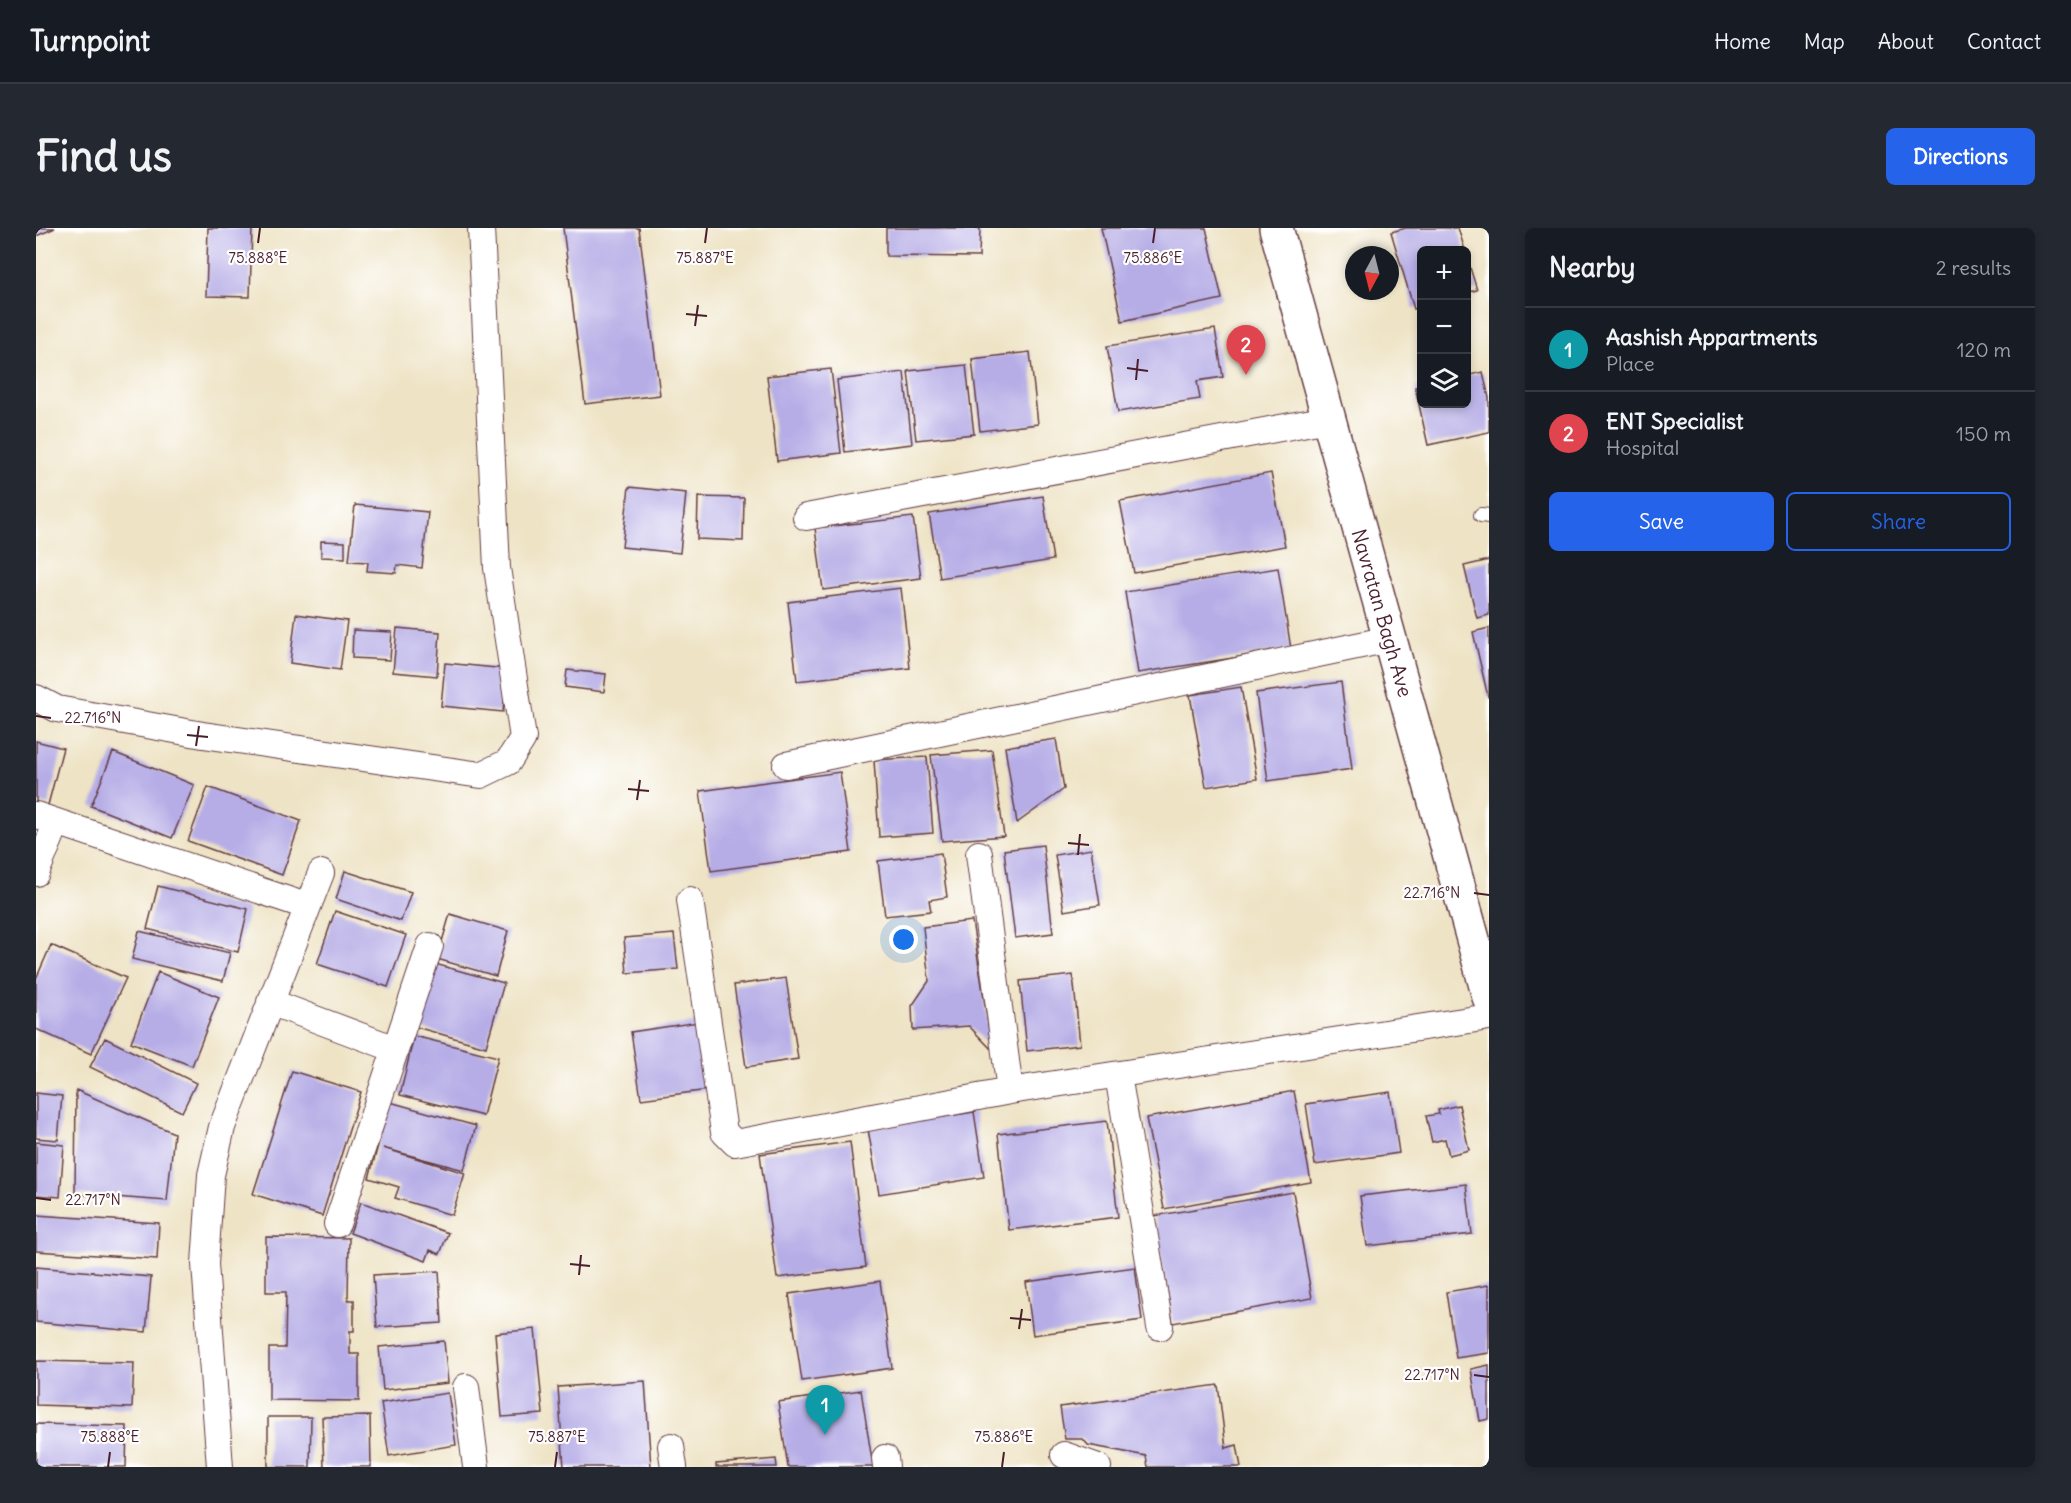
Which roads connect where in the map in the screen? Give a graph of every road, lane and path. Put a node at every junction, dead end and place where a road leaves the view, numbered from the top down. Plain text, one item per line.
1 (481, 228) edge
2 (1276, 228) edge
3 (1328, 419) junction
4 (806, 517) dead end
5 (1390, 639) junction
6 (36, 698) edge
7 (786, 765) dead end
8 (46, 819) edge
9 (979, 854) dead end
10 (36, 873) edge
11 (321, 873) dead end
12 (690, 900) dead end
13 (306, 906) junction
14 (430, 946) dead end
15 (1489, 997) edge
16 (270, 1002) junction
17 (1489, 1017) edge
18 (396, 1048) junction
19 (1118, 1075) junction
20 (1010, 1091) junction
21 (337, 1224) dead end
22 (1160, 1327) dead end
23 (466, 1387) dead end
24 (1064, 1455) dead end
25 (220, 1467) edge
26 (476, 1467) edge
27 (1098, 1467) edge

1 - 6 street
2 - 3 street, Navratan Bagh Ave
3 - 4 street
3 - 5 street, Navratan Bagh Ave
5 - 7 street
5 - 15 street, Navratan Bagh Ave
8 - 10 street
8 - 13 street
9 - 20 street
11 - 13 street
12 - 20 street
13 - 16 street
14 - 18 street
16 - 18 street
16 - 25 street
17 - 19 street
18 - 21 street
19 - 20 street
19 - 22 street
23 - 26 street
24 - 27 street

